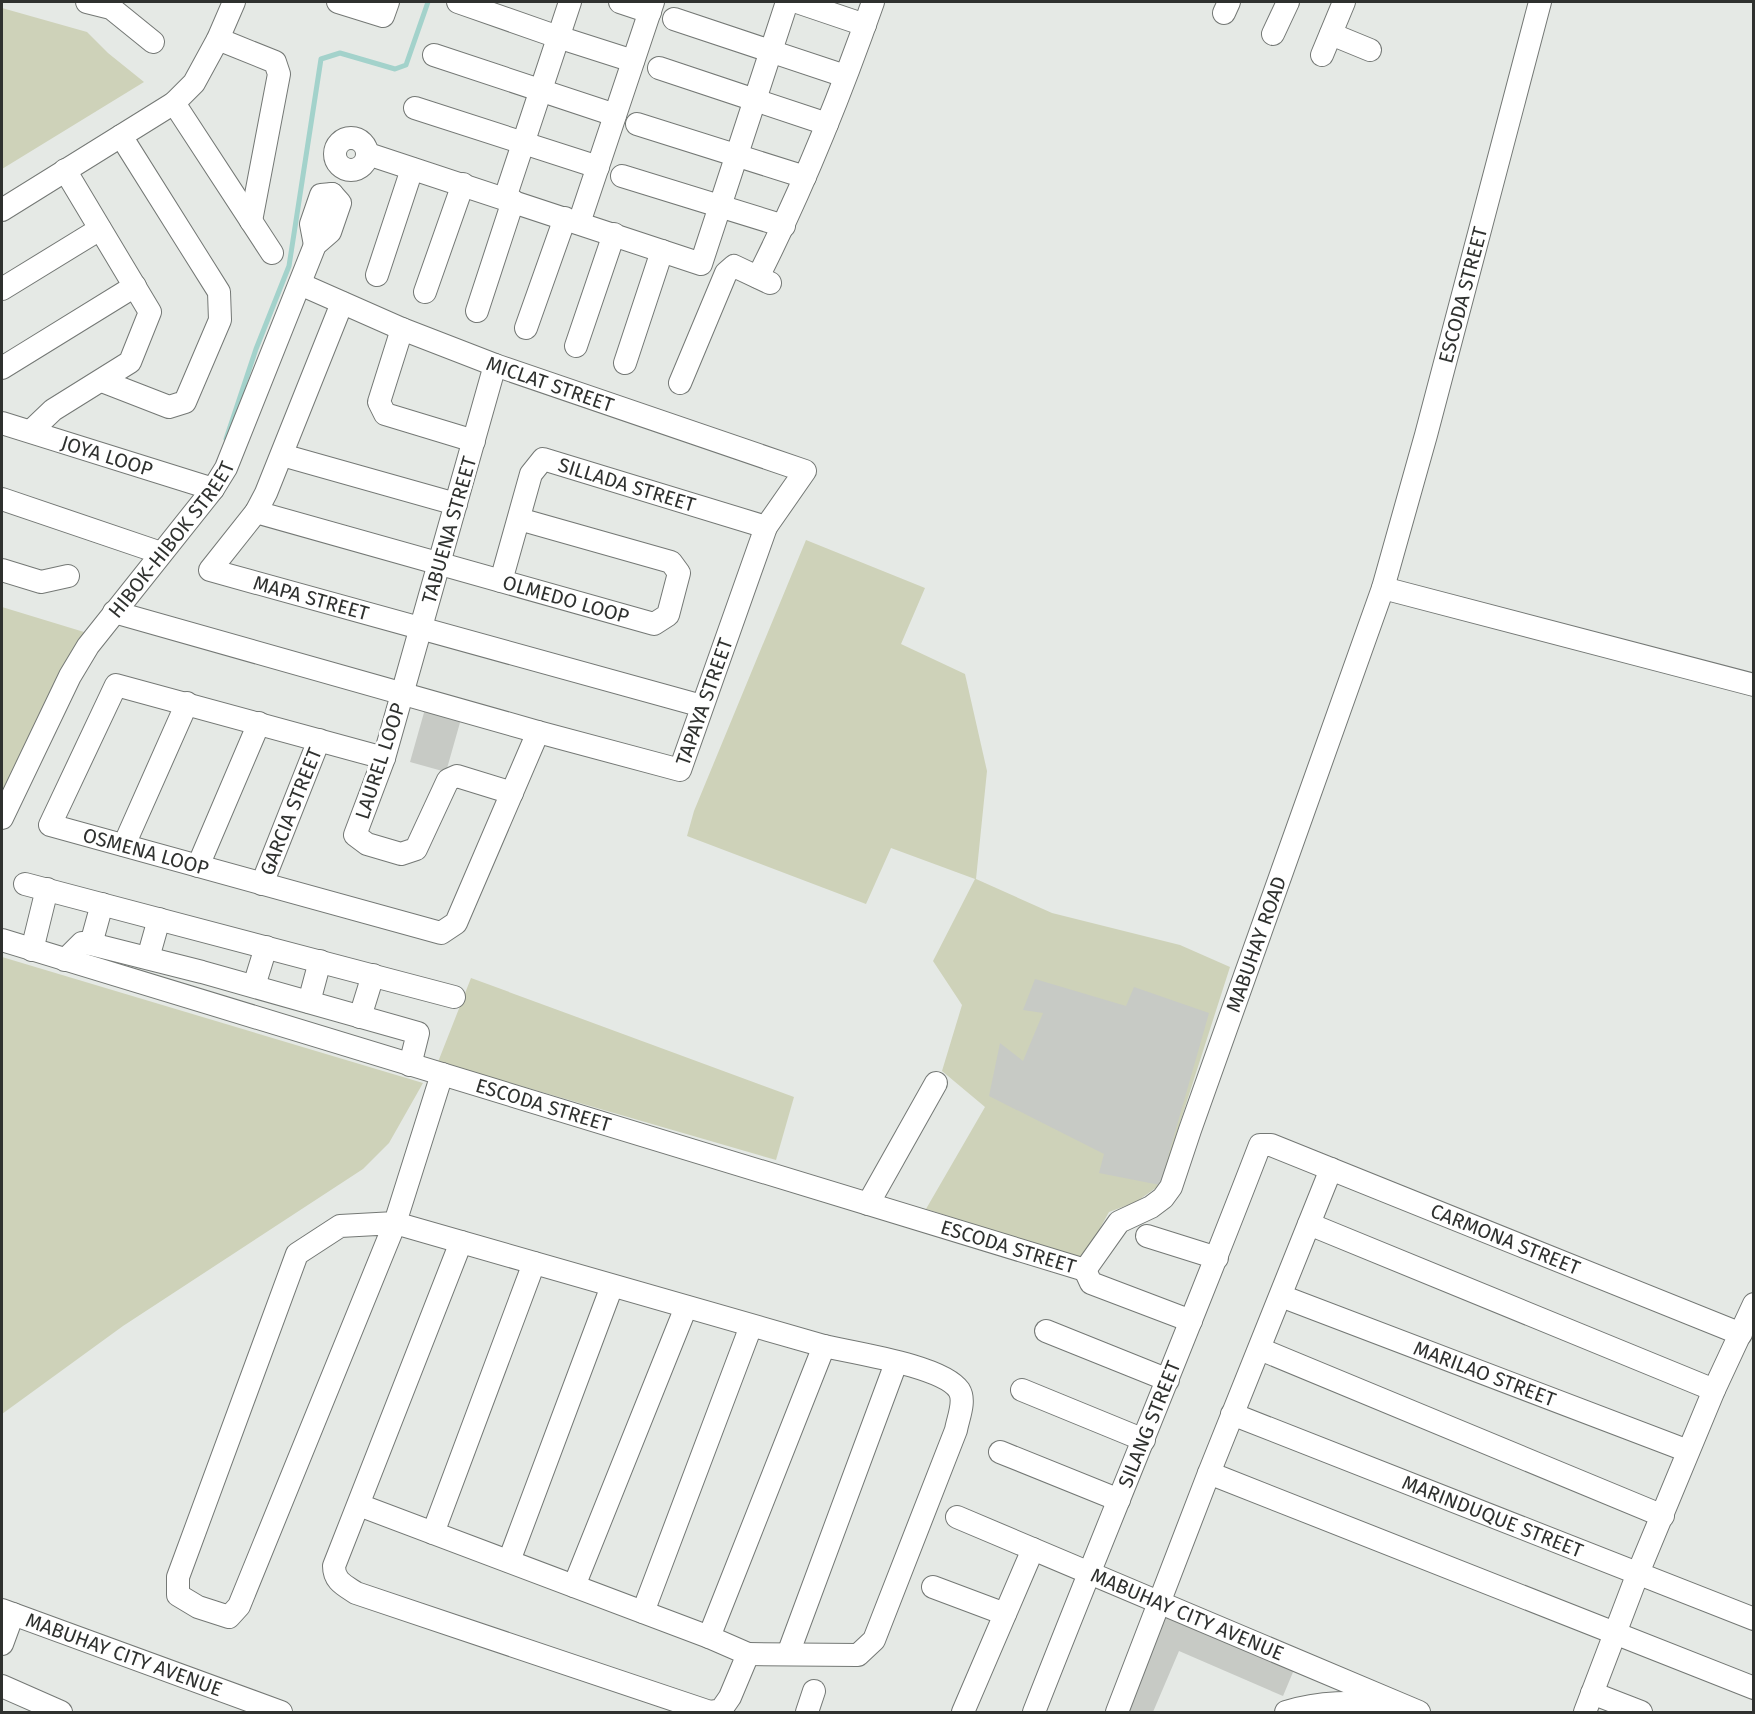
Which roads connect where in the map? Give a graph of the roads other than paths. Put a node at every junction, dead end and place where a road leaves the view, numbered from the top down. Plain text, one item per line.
1 (87, 2) edge
2 (234, 2) edge
3 (338, 2) edge
4 (388, 2) edge
5 (458, 2) edge
6 (570, 2) edge
7 (620, 2) edge
8 (787, 2) edge
9 (797, 2) edge
10 (873, 2) edge
11 (1288, 2) edge
12 (1344, 2) edge
13 (1540, 2) edge
14 (112, 5) edge
15 (651, 7) edge
16 (674, 19) dead end
17 (865, 25) junction
18 (1273, 34) dead end
19 (558, 37) junction
20 (218, 39) junction
21 (153, 42) dead end
22 (1370, 50) dead end
23 (771, 51) junction
24 (434, 55) dead end
25 (633, 61) junction
26 (659, 68) dead end
27 (845, 76) junction
28 (541, 90) junction
29 (754, 100) junction
30 (174, 103) junction
31 (415, 108) dead end
32 (615, 115) junction
33 (637, 124) dead end
34 (827, 124) junction
35 (122, 136) junction
36 (523, 142) junction
37 (736, 155) junction
38 (598, 166) junction
39 (412, 169) junction
40 (65, 170) junction
41 (622, 176) dead end
42 (805, 177) junction
43 (463, 184) junction
44 (509, 199) junction
45 (720, 206) junction
46 (2, 210) edge
47 (572, 220) junction
48 (251, 221) junction
49 (784, 226) junction
50 (100, 229) junction
51 (614, 234) junction
52 (662, 251) junction
53 (272, 253) dead end
54 (377, 275) dead end
55 (300, 284) junction
56 (135, 286) junction
57 (2, 289) edge
58 (425, 292) dead end
59 (342, 303) junction
60 (477, 311) dead end
61 (526, 328) dead end
62 (402, 329) junction
63 (576, 346) dead end
64 (625, 363) dead end
65 (495, 365) junction
66 (2, 368) edge
67 (102, 381) junction
68 (680, 383) dead end
69 (2, 423) edge
70 (31, 431) junction
71 (474, 441) junction
72 (282, 455) junction
73 (805, 471) joint
74 (213, 489) junction
75 (2, 499) edge
76 (456, 504) junction
77 (256, 512) junction
78 (519, 519) junction
79 (766, 527) junction
80 (161, 553) junction
81 (439, 564) junction
82 (2, 570) edge
83 (68, 576) dead end
84 (501, 581) junction
85 (1383, 588) junction
86 (114, 612) junction
87 (421, 629) junction
88 (1754, 685) edge
89 (402, 694) junction
90 (187, 703) junction
91 (702, 706) junction
92 (259, 723) junction
93 (538, 732) junction
94 (320, 740) junction
95 (384, 758) junction
96 (512, 793) junction
97 (2, 818) edge
98 (124, 845) junction
99 (198, 866) junction
100 (262, 884) junction
101 (102, 904) junction
102 (159, 919) junction
103 (211, 933) junction
104 (2, 940) edge
105 (91, 944) junction
106 (266, 947) junction
107 (32, 950) junction
108 (148, 958) junction
109 (65, 960) junction
110 (320, 962) junction
111 (202, 972) junction
112 (373, 975) junction
113 (254, 986) junction
114 (454, 997) dead end
115 (309, 1002) junction
116 (360, 1017) junction
117 (410, 1065) junction
118 (442, 1074) junction
119 (936, 1083) dead end
120 (1271, 1144) joint
121 (1331, 1169) junction
122 (868, 1204) junction
123 (395, 1223) junction
124 (1309, 1224) junction
125 (1148, 1236) dead end
126 (461, 1242) junction
127 (1216, 1258) junction
128 (534, 1263) junction
129 (1085, 1270) junction
130 (612, 1286) junction
131 (1281, 1296) junction
132 (1754, 1304) edge
133 (686, 1307) junction
134 (1191, 1321) junction
135 (751, 1326) junction
136 (1046, 1331) dead end
137 (1741, 1335) junction
138 (824, 1346) junction
139 (1260, 1349) junction
140 (897, 1363) junction
141 (1168, 1380) junction
142 (1022, 1390) dead end
143 (1714, 1390) junction
144 (1233, 1414) junction
145 (1144, 1440) junction
146 (1688, 1451) junction
147 (1000, 1452) dead end
148 (1209, 1473) junction
149 (1119, 1500) junction
150 (359, 1505) junction
151 (1662, 1516) junction
152 (957, 1517) dead end
153 (433, 1533) junction
154 (1033, 1549) junction
155 (509, 1561) junction
156 (1089, 1573) junction
157 (1638, 1573) junction
158 (574, 1586) junction
159 (933, 1587) dead end
160 (1159, 1602) junction
161 (7, 1612) edge
162 (643, 1612) junction
163 (1005, 1614) junction
164 (1754, 1619) edge
165 (1615, 1633) junction
166 (709, 1637) junction
167 (2, 1644) edge
168 (748, 1654) junction
169 (788, 1654) junction
170 (2, 1686) edge
171 (1754, 1688) edge
172 (814, 1691) dead end
173 (1589, 1703) edge
174 (50, 1710) edge
175 (281, 1713) edge
176 (710, 1713) edge
177 (807, 1713) edge
178 (963, 1713) edge
179 (1034, 1713) edge
180 (1117, 1713) edge
181 (1286, 1713) edge
182 (1411, 1713) edge
183 (1419, 1713) edge
184 (1641, 1713) edge

1 - 14 street
2 - 20 street
3 - 4 street
5 - 19 street
6 - 19 street
7 - 15 street
8 - 23 street
9 - 17 street
10 - 17 street
11 - 18 street
12 - 22 street
13 - 85 street, ESCODA STREET
14 - 21 street
15 - 25 street
16 - 23 street
17 - 27 street
19 - 25 street
19 - 28 street
20 - 30 street
20 - 48 street
23 - 27 street
23 - 29 street
24 - 28 street
25 - 32 street
26 - 29 street
27 - 34 street
28 - 32 street
28 - 36 street
29 - 34 street
29 - 37 street
30 - 35 street
30 - 48 street
31 - 36 street
32 - 38 street
33 - 37 street
34 - 42 street
35 - 40 street
35 - 67 street
36 - 38 street
36 - 44 street
37 - 42 street
37 - 45 street
38 - 47 street
39 - 43 street
39 - 54 street
39 - 55 street, HIBOK-HIBOK STREET
40 - 46 street
40 - 50 street
41 - 45 street
42 - 49 street
43 - 44 street
43 - 58 street
44 - 47 street
44 - 60 street
45 - 49 street
45 - 52 street
47 - 51 street
47 - 61 street
48 - 53 street
49 - 68 street
50 - 56 street
50 - 57 street
51 - 52 street
51 - 63 street
52 - 64 street
55 - 59 street, MICLAT STREET
55 - 74 street, HIBOK-HIBOK STREET
56 - 66 street
56 - 67 street
59 - 62 street, MICLAT STREET
59 - 72 street, MAPA STREET
62 - 65 street, MICLAT STREET
62 - 71 street
65 - 71 street, TABUENA STREET
65 - 73 street, MICLAT STREET
67 - 70 street
69 - 70 street, JOYA LOOP
70 - 74 street, JOYA LOOP
71 - 76 street, TABUENA STREET
72 - 76 street
72 - 77 street, MAPA STREET
73 - 79 street, TAPAYA STREET
74 - 80 street, HIBOK-HIBOK STREET
75 - 80 street
76 - 81 street, TABUENA STREET
77 - 81 street, OLMEDO LOOP
77 - 87 street, MAPA STREET
78 - 79 street, SILLADA STREET
78 - 84 street, SILLADA STREET
78 - 84 street, OLMEDO LOOP
79 - 91 street, TAPAYA STREET
80 - 86 street, HIBOK-HIBOK STREET
81 - 84 street, OLMEDO LOOP
81 - 87 street, TABUENA STREET
82 - 83 street
85 - 88 street
85 - 129 street, MABUHAY ROAD
86 - 89 street, TAPAYA STREET
86 - 97 street, HIBOK-HIBOK STREET
87 - 89 street, TABUENA STREET
87 - 91 street, MAPA STREET
89 - 93 street, TAPAYA STREET
89 - 95 street, LAUREL LOOP
90 - 92 street, OSMENA LOOP
90 - 98 street
90 - 98 street, OSMENA LOOP
91 - 93 street, TAPAYA STREET
92 - 94 street, OSMENA LOOP
92 - 99 street
93 - 96 street, OSMENA LOOP
94 - 95 street, OSMENA LOOP
94 - 100 street, GARCIA STREET
95 - 96 street, LAUREL LOOP
96 - 100 street, OSMENA LOOP
98 - 99 street, OSMENA LOOP
99 - 100 street, OSMENA LOOP
101 - 102 street
101 - 105 street
101 - 107 street
102 - 103 street
102 - 108 street
103 - 106 street
103 - 111 street
104 - 107 street, ESCODA STREET
105 - 108 street
105 - 109 street
106 - 110 street
106 - 113 street
107 - 109 street, ESCODA STREET
108 - 111 street
109 - 117 street, ESCODA STREET
110 - 112 street
110 - 115 street
111 - 113 street
112 - 114 street
112 - 116 street
113 - 115 street
115 - 116 street
116 - 117 street
117 - 118 street, ESCODA STREET
118 - 122 street, ESCODA STREET
118 - 123 street
119 - 122 street
120 - 121 street, CARMONA STREET
120 - 127 street, SILANG STREET
121 - 124 street
121 - 137 street, CARMONA STREET
122 - 129 street, ESCODA STREET
123 - 123 street
123 - 126 street
124 - 131 street
124 - 143 street
125 - 127 street
126 - 128 street
126 - 150 street
127 - 134 street, SILANG STREET
128 - 130 street
128 - 153 street
129 - 134 street
130 - 133 street
130 - 155 street
131 - 139 street
131 - 146 street, MARILAO STREET
132 - 137 street
133 - 135 street
133 - 158 street
134 - 141 street, SILANG STREET
135 - 138 street
135 - 162 street
136 - 141 street
137 - 143 street
138 - 140 street
138 - 166 street
139 - 144 street
139 - 151 street
140 - 169 street
140 - 169 street
141 - 145 street, SILANG STREET
142 - 145 street
143 - 146 street
144 - 148 street
144 - 157 street, MARINDUQUE STREET
145 - 149 street, SILANG STREET
146 - 151 street
147 - 149 street
148 - 160 street
148 - 165 street
149 - 156 street, SILANG STREET
150 - 153 street
150 - 176 street
151 - 157 street
152 - 154 street, MABUHAY CITY AVENUE
153 - 155 street
154 - 156 street, MABUHAY CITY AVENUE
154 - 163 street
155 - 158 street
156 - 160 street, MABUHAY CITY AVENUE
156 - 179 street, SILANG STREET
157 - 164 street, MARINDUQUE STREET
157 - 165 street
158 - 162 street
159 - 163 street
160 - 180 street
160 - 183 street, MABUHAY CITY AVENUE
161 - 167 street
161 - 175 street, MABUHAY CITY AVENUE
162 - 166 street
163 - 178 street
165 - 171 street
165 - 173 street
166 - 168 street
168 - 169 street
168 - 176 street
170 - 174 street
172 - 177 street
173 - 184 street
181 - 182 street

